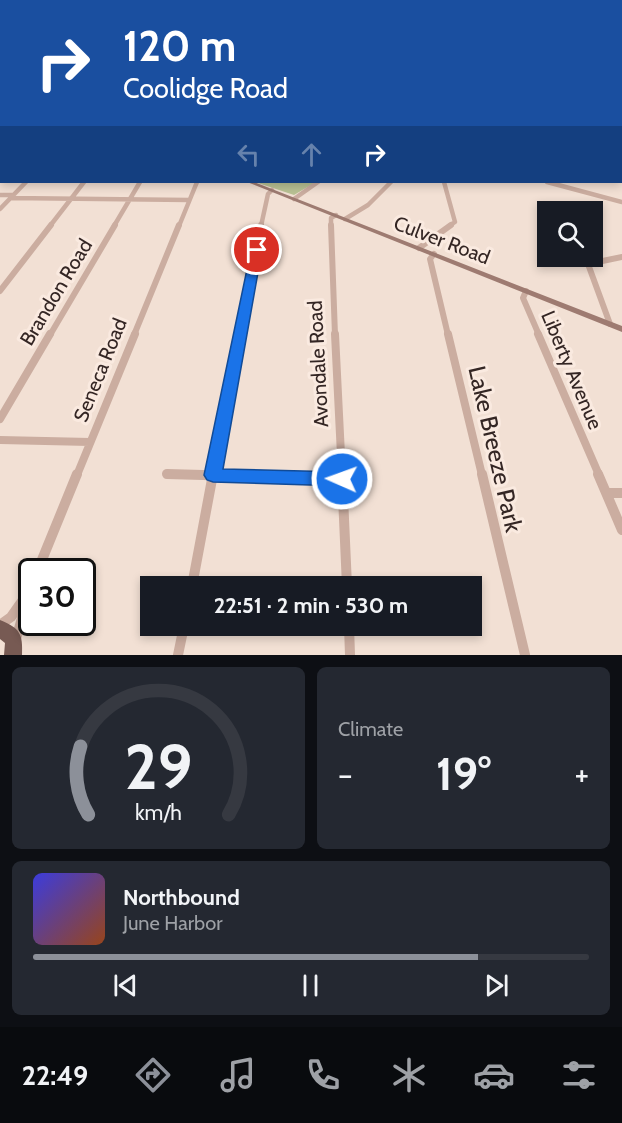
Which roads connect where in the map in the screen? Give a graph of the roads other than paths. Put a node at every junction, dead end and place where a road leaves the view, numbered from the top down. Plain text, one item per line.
1 (25, 183) edge
2 (83, 183) edge
3 (139, 183) edge
4 (197, 183) edge
5 (253, 183) edge
6 (317, 183) edge
7 (390, 183) edge
8 (444, 183) edge
9 (551, 183) edge
10 (272, 190) junction
11 (0, 195) edge
12 (11, 197) junction
13 (70, 199) junction
14 (294, 199) junction
15 (130, 200) junction
16 (189, 200) junction
17 (622, 202) edge
18 (0, 209) edge
19 (336, 215) junction
20 (345, 219) junction
21 (419, 248) junction
22 (434, 254) junction
23 (622, 257) edge
24 (0, 291) edge
25 (526, 291) junction
26 (610, 324) junction
27 (622, 329) edge
28 (0, 419) edge
29 (0, 440) edge
30 (90, 442) junction
31 (167, 474) dead end
32 (213, 475) junction
33 (342, 479) junction
34 (607, 493) junction
35 (622, 493) edge
36 (622, 530) edge
37 (43, 558) edge
38 (194, 576) edge
39 (347, 576) edge
40 (18, 606) edge
41 (0, 627) edge
42 (18, 634) edge
43 (182, 636) edge
44 (349, 636) edge
45 (14, 650) edge
46 (178, 655) edge
47 (350, 655) edge
48 (525, 655) edge

1 - 12 street
2 - 13 street
3 - 15 street, Brandon Road
4 - 16 street, Seneca Road
5 - 10 main road, Culver Road
6 - 14 street
7 - 20 street
8 - 21 street
9 - 17 street
10 - 14 main road, Culver Road
10 - 32 street
11 - 12 street
12 - 13 street
12 - 18 street
13 - 15 street
13 - 24 street
14 - 19 main road, Culver Road
15 - 16 street
15 - 28 street, Brandon Road
16 - 30 street, Seneca Road
19 - 20 main road, Culver Road
19 - 33 street, Avondale Road
20 - 21 main road, Culver Road
21 - 22 main road, Culver Road
22 - 25 main road, Culver Road
22 - 48 street, Lake Breeze Park
23 - 26 street
25 - 26 main road, Culver Road
25 - 34 street, Liberty Avenue
26 - 27 main road, Culver Road
29 - 30 street
30 - 37 street, Seneca Road
31 - 32 street
32 - 33 street
32 - 38 street
33 - 39 street, Avondale Road
34 - 35 street
34 - 36 street, Liberty Avenue
40 - 41 street
41 - 45 main road
42 - 45 street
43 - 46 street
44 - 47 street

